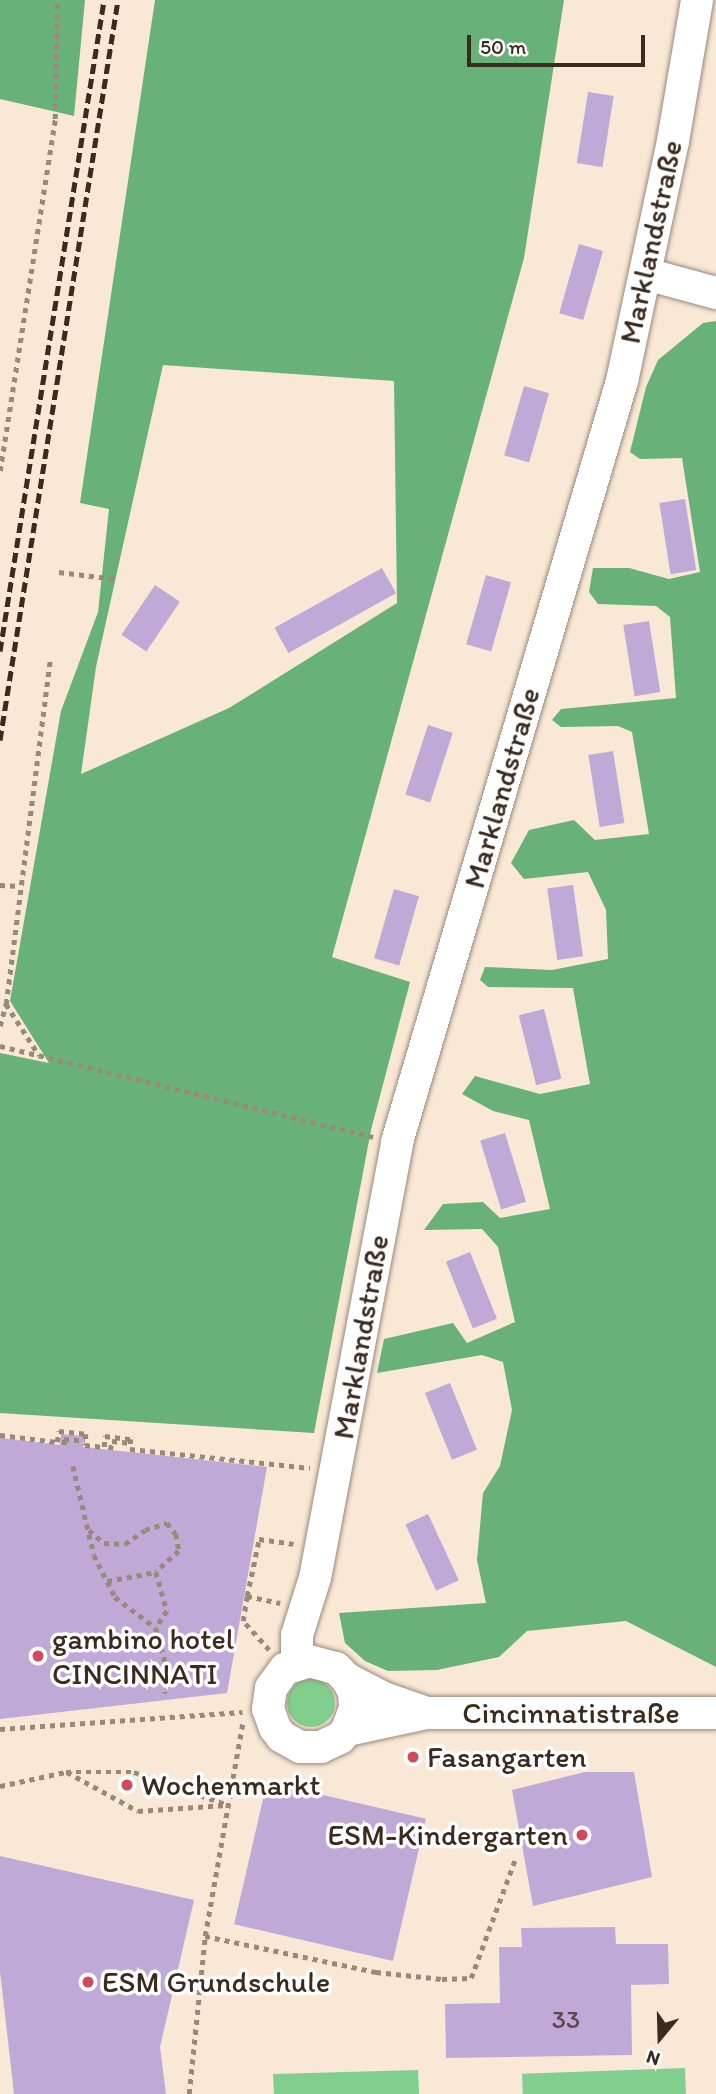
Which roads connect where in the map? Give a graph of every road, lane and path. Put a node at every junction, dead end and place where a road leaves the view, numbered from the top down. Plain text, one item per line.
1 (57, 0) edge
2 (703, 5) edge
3 (646, 274) junction
4 (716, 293) edge
5 (0, 471) edge
6 (60, 572) dead end
7 (116, 579) dead end
8 (50, 659) dead end
9 (0, 885) edge
10 (20, 886) junction
11 (6, 1004) junction
12 (0, 1026) edge
13 (0, 1046) edge
14 (40, 1056) junction
15 (397, 1142) junction
16 (0, 1435) edge
17 (84, 1441) junction
18 (129, 1443) junction
19 (64, 1445) dead end
20 (110, 1450) dead end
21 (73, 1466) dead end
22 (314, 1469) dead end
23 (87, 1529) junction
24 (300, 1544) dead end
25 (156, 1572) junction
26 (107, 1581) junction
27 (247, 1597) junction
28 (292, 1605) dead end
29 (156, 1628) junction
30 (310, 1665) junction
31 (165, 1693) dead end
32 (256, 1710) junction
33 (427, 1713) junction
34 (716, 1713) edge
35 (0, 1728) edge
36 (347, 1730) junction
37 (66, 1772) junction
38 (0, 1786) edge
39 (228, 1805) junction
40 (515, 1860) dead end
41 (205, 1936) junction
42 (189, 2094) edge

1 - 5 path
2 - 3 street, Marklandstraße
3 - 4 street
3 - 15 street, Marklandstraße
6 - 7 path
8 - 10 path
9 - 10 path
10 - 11 path
11 - 12 path
11 - 14 path
13 - 14 path
14 - 15 path
15 - 30 street, Marklandstraße
16 - 17 path
17 - 18 path
17 - 19 path
18 - 20 path
18 - 22 path
21 - 23 path
23 - 25 path
23 - 26 path
24 - 27 path
25 - 26 path
25 - 29 path
26 - 29 path
27 - 28 path
27 - 30 path
29 - 31 path
30 - 32 street
30 - 33 street, Cincinnatistraße
30 - 36 street
32 - 35 path
32 - 36 street, Cincinnatistraße
32 - 39 path
33 - 34 street, Cincinnatistraße
33 - 36 street, Cincinnatistraße
37 - 38 path
37 - 39 path
37 - 39 path
39 - 41 path
40 - 41 path
41 - 42 path

